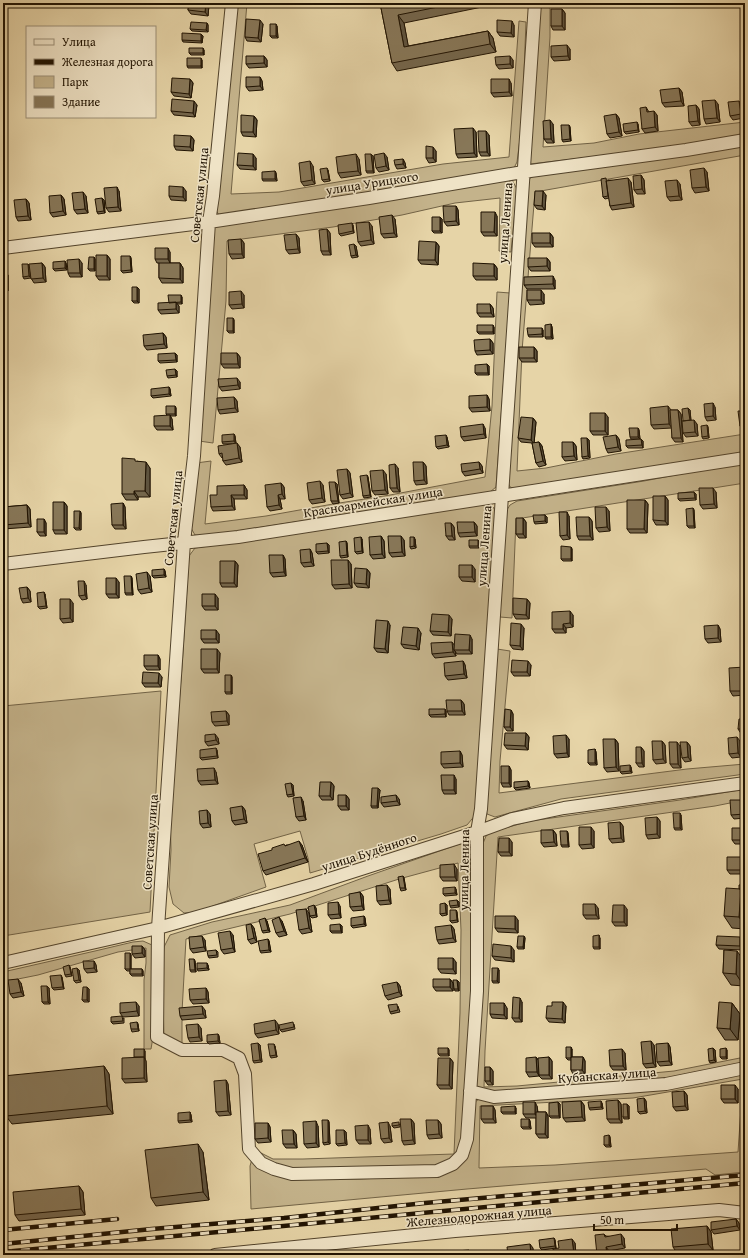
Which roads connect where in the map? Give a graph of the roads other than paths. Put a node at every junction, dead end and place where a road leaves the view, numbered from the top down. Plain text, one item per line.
1 (232, 3) edge
2 (534, 3) edge
3 (745, 140) edge
4 (523, 172) junction
5 (209, 222) junction
6 (3, 248) edge
7 (745, 458) edge
8 (501, 497) junction
9 (184, 542) junction
10 (3, 564) edge
11 (745, 783) edge
12 (477, 832) junction
13 (158, 928) junction
14 (3, 963) edge
15 (745, 1068) edge
16 (470, 1091) junction
17 (745, 1213) edge
18 (215, 1255) edge

1 - 5 street, Советская улица
2 - 4 street, улица Ленина
3 - 4 street, улица Урицкого
4 - 5 street, улица Урицкого
4 - 8 street, улица Ленина
5 - 6 street, улица Урицкого
5 - 9 street, Советская улица
7 - 8 street, Красноармейская улица
8 - 9 street, Красноармейская улица
8 - 12 street, улица Ленина
9 - 10 street, Красноармейская улица
9 - 13 street, Советская улица
11 - 12 street, улица Будённого
12 - 13 street, улица Будённого
12 - 16 street, улица Ленина
13 - 14 street, улица Будённого
13 - 16 street, Советская улица
15 - 16 street, Кубанская улица
17 - 18 street, Железнодорожная улица

